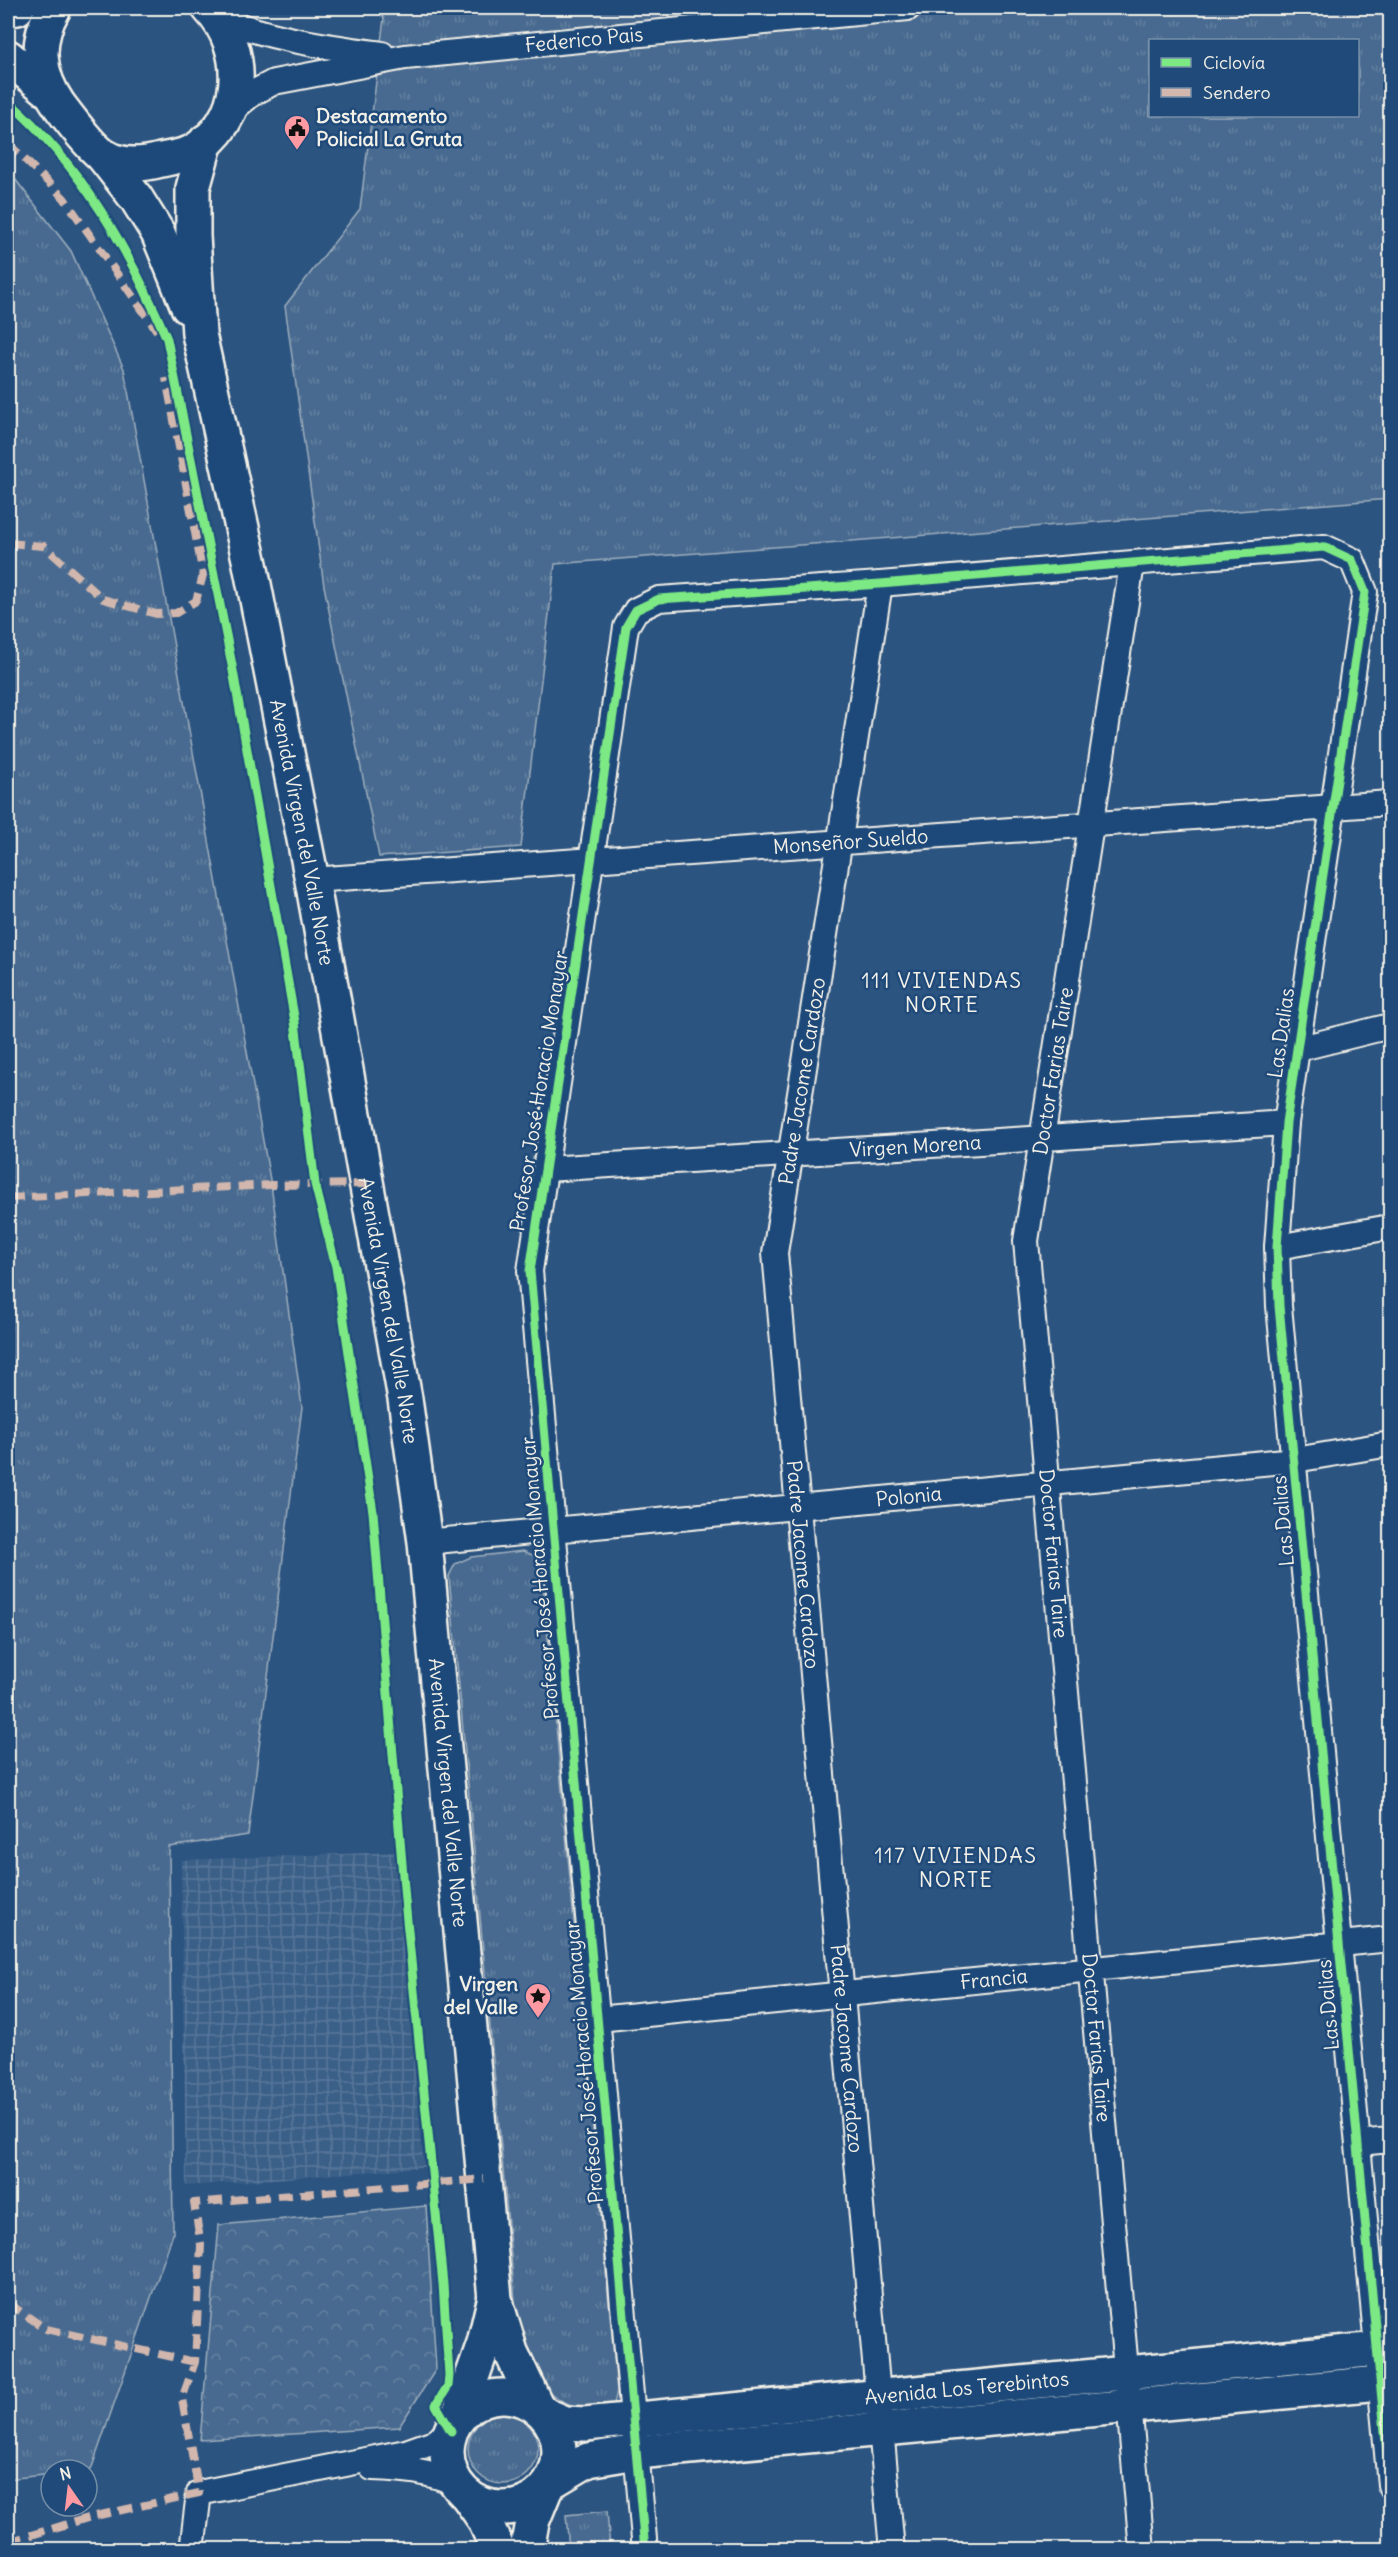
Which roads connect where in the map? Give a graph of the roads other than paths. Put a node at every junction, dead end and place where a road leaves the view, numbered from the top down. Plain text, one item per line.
1 (17, 8) edge
2 (54, 8) edge
3 (908, 8) edge
4 (8, 9) edge
5 (215, 14) edge
6 (8, 57) edge
7 (405, 57) junction
8 (49, 91) junction
9 (232, 110) junction
10 (206, 141) junction
11 (103, 156) junction
12 (199, 334) junction
13 (1132, 564) junction
14 (880, 584) junction
15 (1390, 803) edge
16 (1333, 808) junction
17 (1091, 825) junction
18 (839, 843) junction
19 (592, 861) junction
20 (312, 880) junction
21 (1390, 1026) edge
22 (1297, 1049) junction
23 (1286, 1123) junction
24 (1043, 1138) junction
25 (790, 1154) junction
26 (546, 1169) junction
27 (1390, 1227) edge
28 (1277, 1247) junction
29 (1390, 1444) edge
30 (1295, 1460) junction
31 (1047, 1483) junction
32 (798, 1507) junction
33 (554, 1529) junction
34 (425, 1542) junction
35 (1390, 1940) edge
36 (1340, 1945) junction
37 (1090, 1970) junction
38 (841, 1995) junction
39 (598, 2019) junction
40 (1390, 2140) edge
41 (1359, 2143) junction
42 (495, 2299) junction
43 (1384, 2349) edge
44 (1125, 2373) junction
45 (1386, 2382) edge
46 (877, 2397) junction
47 (1129, 2406) junction
48 (541, 2411) junction
49 (634, 2420) junction
50 (453, 2427) junction
51 (882, 2429) junction
52 (637, 2452) junction
53 (328, 2468) junction
54 (1390, 2485) edge
55 (548, 2486) junction
56 (462, 2490) junction
57 (192, 2550) edge
58 (498, 2550) edge
59 (527, 2550) edge
60 (645, 2550) edge
61 (892, 2550) edge
62 (1142, 2550) edge

1 - 4 main road
2 - 8 main road
3 - 7 street, Federico Pais
5 - 7 street, Federico Pais
5 - 9 main road
6 - 8 main road
7 - 9 street, Federico Pais
8 - 11 main road, Avenida Virgen del Valle Norte
9 - 10 main road
10 - 11 main road
10 - 12 main road, Avenida Virgen del Valle Norte
11 - 12 main road, Avenida Virgen del Valle Norte
12 - 20 main road, Avenida Virgen del Valle Norte
13 - 14 street
13 - 16 street, Las Dalias
13 - 17 street, Doctor Farias Taire
14 - 18 street, Padre Jacome Cardozo
14 - 19 street, Profesor José Horacio Monayar
15 - 16 street, Monseñor Sueldo
16 - 17 street, Monseñor Sueldo
16 - 22 street, Las Dalias
17 - 18 street, Monseñor Sueldo
17 - 24 street, Doctor Farias Taire
18 - 19 street, Monseñor Sueldo
18 - 25 street, Padre Jacome Cardozo
19 - 20 street, Monseñor Sueldo
19 - 26 street, Profesor José Horacio Monayar
20 - 34 main road, Avenida Virgen del Valle Norte
21 - 22 street
22 - 23 street, Las Dalias
23 - 24 street, Virgen Morena
23 - 28 street, Las Dalias
24 - 25 street, Virgen Morena
24 - 31 street, Doctor Farias Taire
25 - 26 street, Virgen Morena
25 - 32 street, Padre Jacome Cardozo
26 - 33 street, Profesor José Horacio Monayar
27 - 28 street
28 - 30 street, Las Dalias
29 - 30 street, Polonia
30 - 31 street, Polonia
30 - 36 street, Las Dalias
31 - 32 street, Polonia
31 - 37 street, Doctor Farias Taire
32 - 33 street, Polonia
32 - 38 street, Padre Jacome Cardozo
33 - 34 street, Polonia
33 - 39 street, Profesor José Horacio Monayar
34 - 42 main road, Avenida Virgen del Valle Norte
35 - 36 street, Francia
36 - 37 street, Francia
36 - 41 street, Las Dalias
37 - 38 street, Francia
37 - 44 street, Doctor Farias Taire
38 - 39 street, Francia
38 - 46 street, Padre Jacome Cardozo
39 - 49 street, Profesor José Horacio Monayar
40 - 41 street
41 - 43 street, Las Dalias
42 - 48 main road, Avenida Virgen del Valle Norte
42 - 50 main road, Avenida Virgen del Valle Norte
43 - 44 main road, Avenida Los Terebintos
43 - 45 street, Las Dalias
44 - 46 main road, Avenida Los Terebintos
44 - 47 street, Doctor Farias Taire
45 - 47 main road, Avenida Los Terebintos
45 - 54 street, Las Dalias
46 - 49 main road, Avenida Los Terebintos
46 - 51 street, Padre Jacome Cardozo
47 - 51 main road, Avenida Los Terebintos
47 - 62 street, Doctor Farias Taire
48 - 49 main road, Avenida Los Terebintos
48 - 50 main road
48 - 55 main road
49 - 52 street, Profesor José Horacio Monayar
50 - 53 street
50 - 56 main road
51 - 52 main road, Avenida Los Terebintos
51 - 61 street, Padre Jacome Cardozo
52 - 55 main road, Avenida Los Terebintos
52 - 60 street, Profesor José Horacio Monayar
53 - 56 street
53 - 57 street
55 - 56 main road
55 - 59 main road
56 - 58 main road

